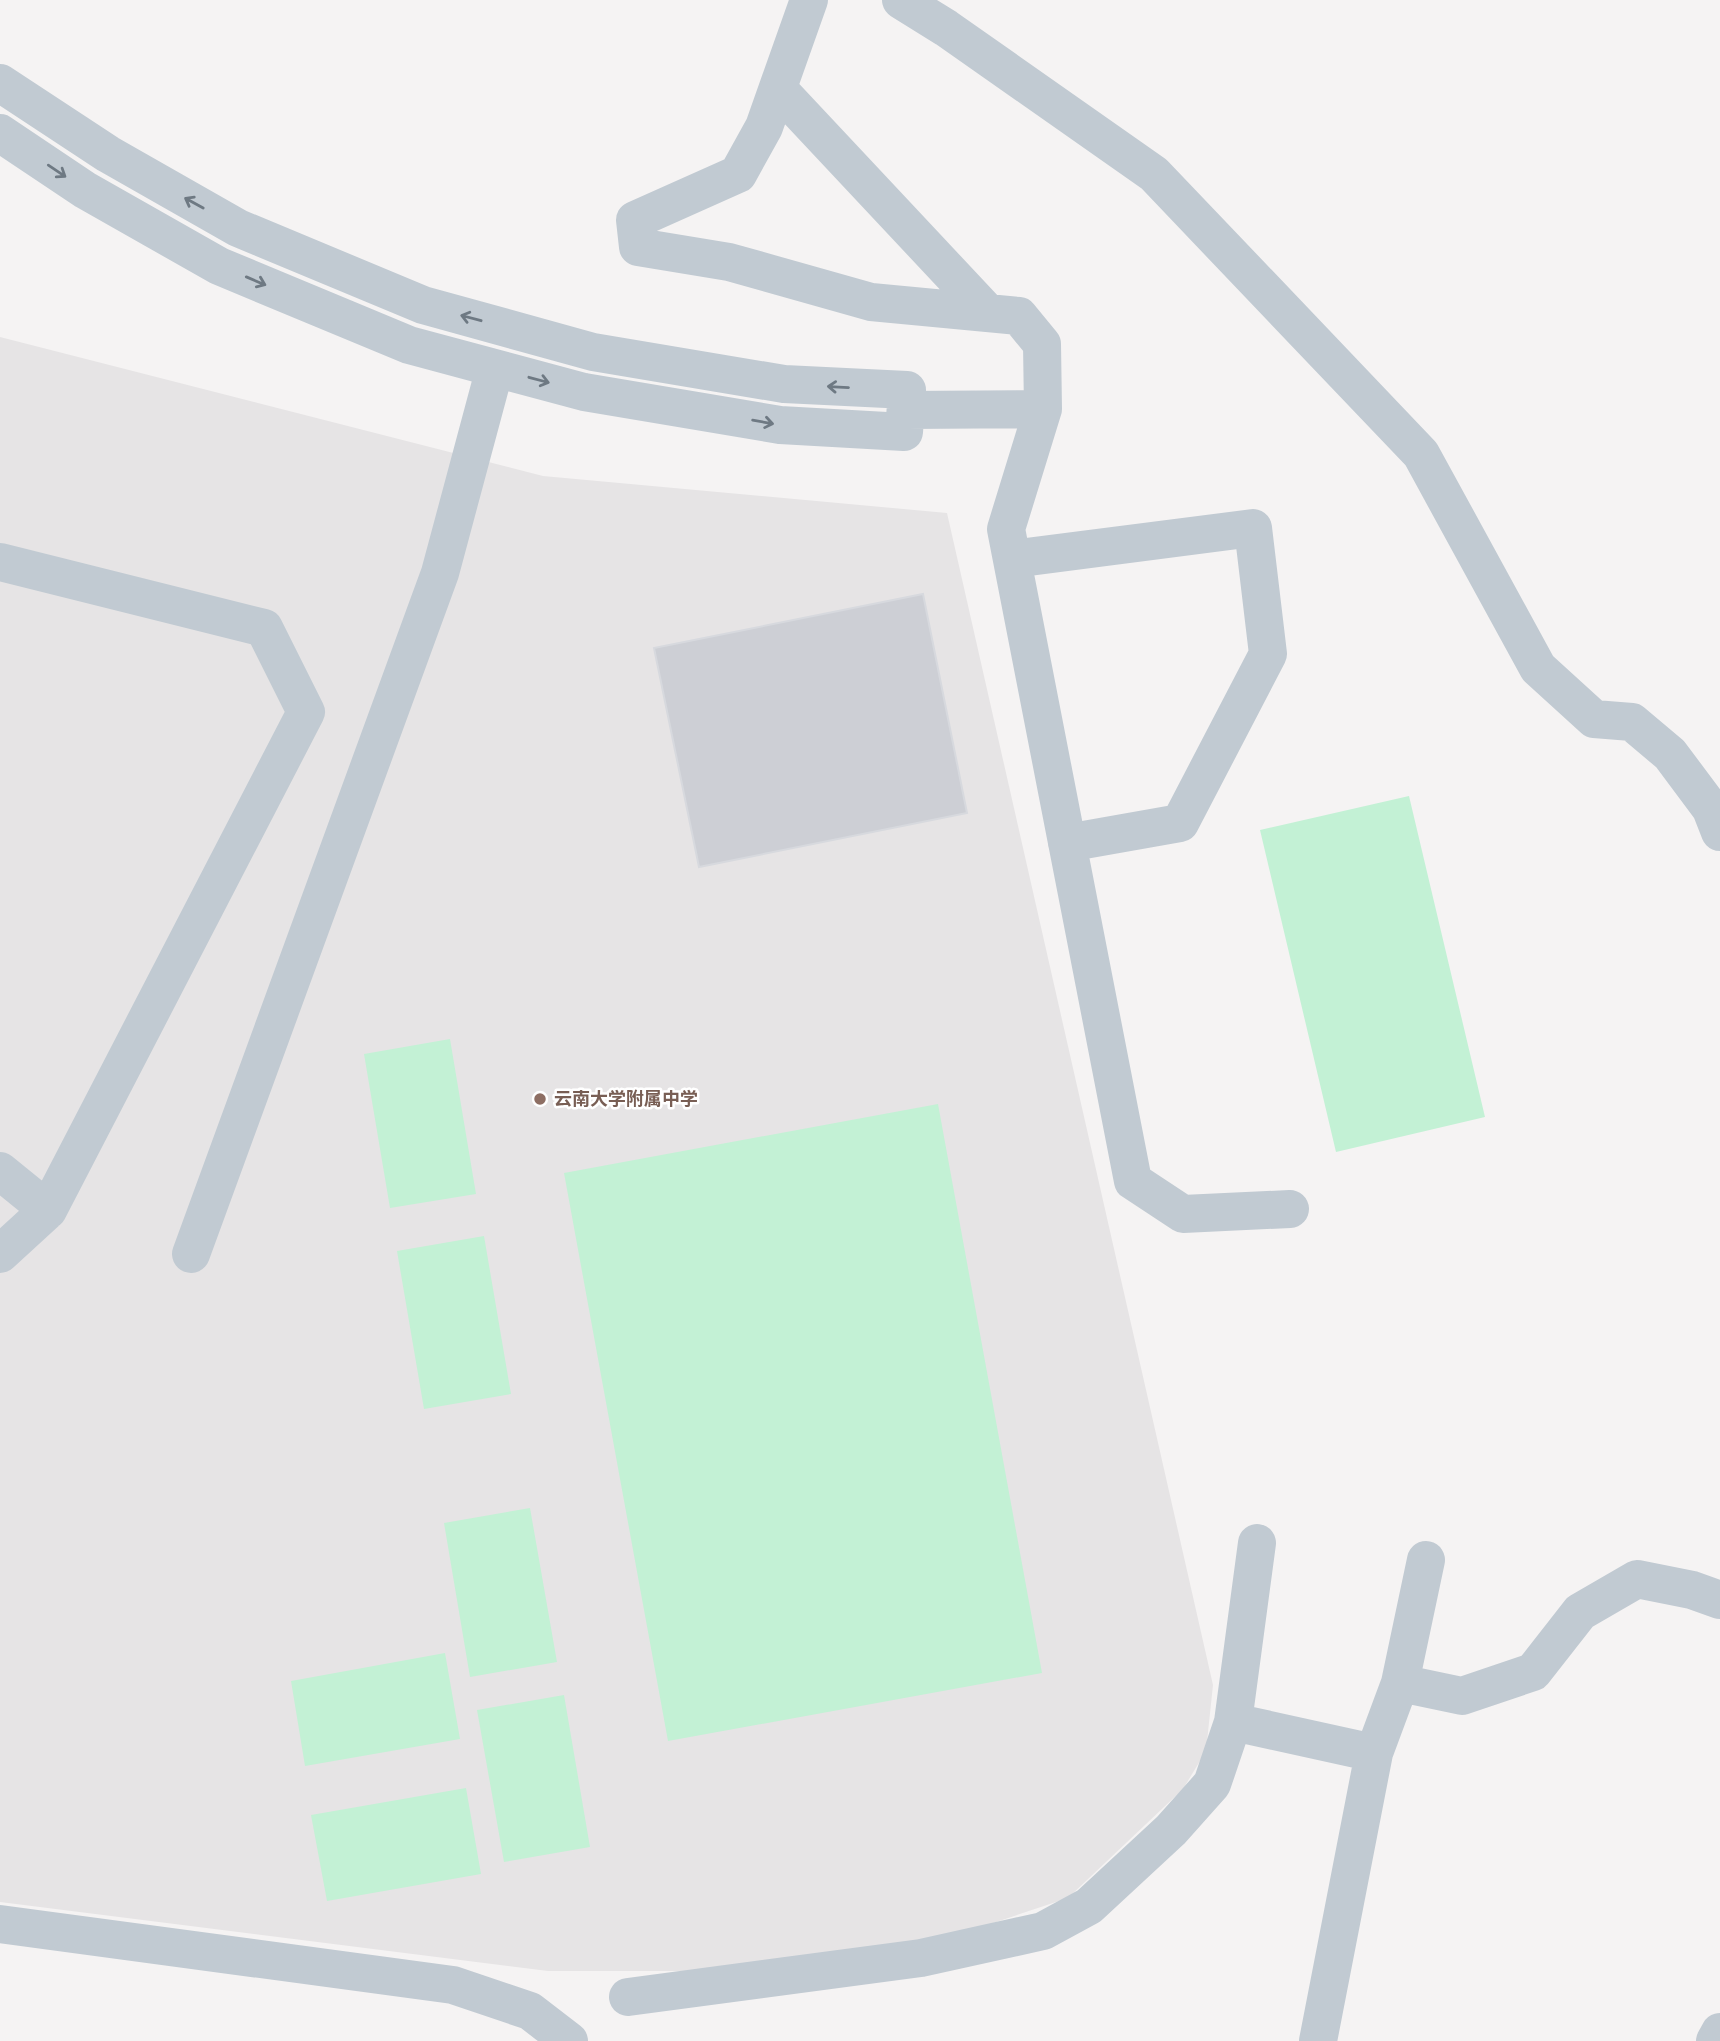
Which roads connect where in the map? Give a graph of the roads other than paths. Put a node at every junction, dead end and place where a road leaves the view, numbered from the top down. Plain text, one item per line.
1 (809, 0) edge
2 (901, 0) edge
3 (0, 83) edge
4 (778, 89) junction
5 (0, 133) edge
6 (988, 313) junction
7 (495, 368) junction
8 (1043, 409) junction
9 (906, 410) junction
10 (1012, 559) junction
11 (0, 562) edge
12 (1720, 832) edge
13 (1067, 843) junction
14 (0, 1171) edge
15 (1290, 1209) dead end
16 (48, 1210) junction
17 (0, 1254) edge
18 (191, 1254) dead end
19 (1257, 1543) dead end
20 (1426, 1560) dead end
21 (1720, 1600) edge
22 (1399, 1683) junction
23 (1233, 1722) junction
24 (1374, 1753) junction
25 (0, 1924) edge
26 (628, 1997) dead end
27 (1720, 2032) edge
28 (569, 2041) edge
29 (1318, 2041) edge
30 (1716, 2041) edge

1 - 4 street
2 - 12 street
9 -> 3 street
4 - 6 street
4 - 6 street
5 -> 7 street
6 - 8 street
7 -> 9 street
7 - 18 street
8 - 9 street
8 - 10 street
10 - 13 street
10 - 13 street
11 - 16 street
13 - 15 street
14 - 16 street
16 - 17 street
19 - 23 street
20 - 22 street
21 - 22 street
22 - 24 street
23 - 24 street
23 - 26 street
24 - 29 street
25 - 28 street
27 - 30 street

